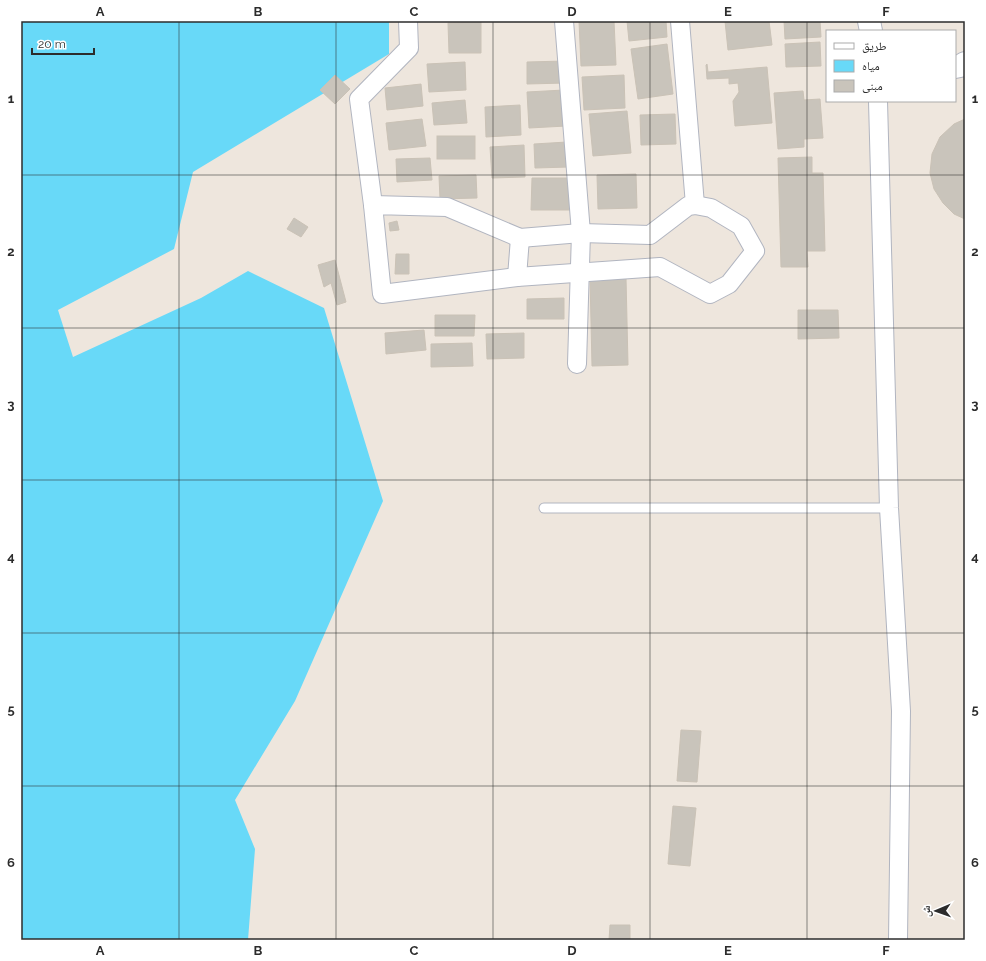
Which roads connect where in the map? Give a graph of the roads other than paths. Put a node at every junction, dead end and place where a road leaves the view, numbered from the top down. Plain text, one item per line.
1 (408, 21) edge
2 (564, 21) edge
3 (680, 21) edge
4 (878, 102) edge
5 (373, 205) junction
6 (695, 205) junction
7 (580, 233) junction
8 (520, 238) junction
9 (580, 273) junction
10 (518, 277) junction
11 (577, 364) dead end
12 (544, 508) dead end
13 (889, 508) junction
14 (898, 940) edge

1 - 5 street
2 - 7 street
3 - 6 street
4 - 13 street
5 - 8 street
5 - 10 street
6 - 7 street
6 - 9 street
7 - 8 street
7 - 9 street
8 - 10 street
9 - 10 street
9 - 11 street
12 - 13 lane
13 - 14 street

